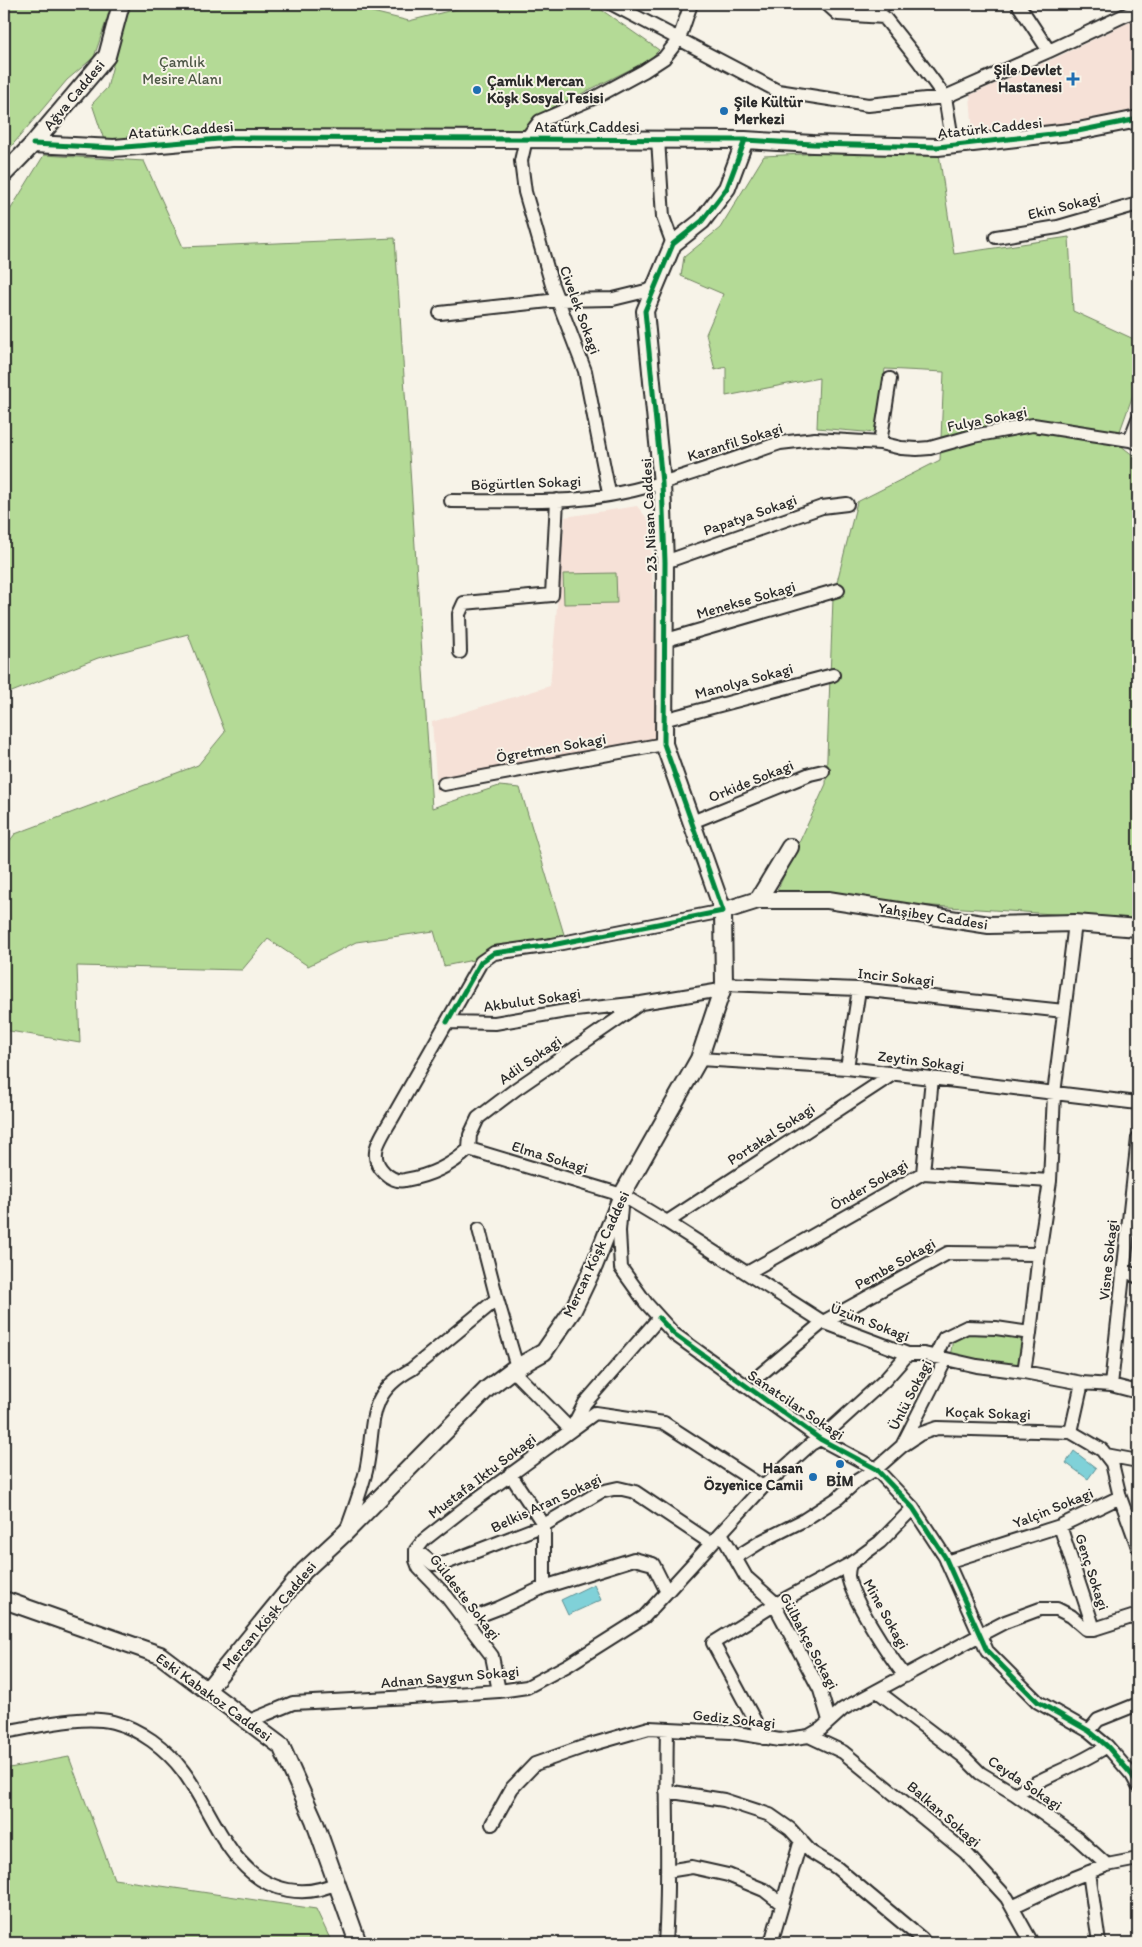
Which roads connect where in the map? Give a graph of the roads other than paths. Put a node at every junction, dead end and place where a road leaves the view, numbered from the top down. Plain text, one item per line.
1 (121, 4) edge
2 (612, 4) edge
3 (691, 4) edge
4 (827, 4) edge
5 (886, 4) edge
6 (1018, 4) edge
7 (1138, 9) edge
8 (870, 15) junction
9 (679, 39) junction
10 (1049, 51) junction
11 (945, 97) junction
12 (1138, 119) edge
13 (526, 139) junction
14 (658, 140) junction
15 (744, 140) junction
16 (33, 144) junction
17 (953, 145) junction
18 (4, 174) edge
19 (1138, 204) edge
20 (996, 237) dead end
21 (673, 244) junction
22 (654, 289) junction
23 (558, 300) junction
24 (440, 313) dead end
25 (890, 379) dead end
26 (1138, 420) edge
27 (880, 442) junction
28 (1134, 442) edge
29 (662, 483) junction
30 (609, 494) junction
31 (557, 500) junction
32 (451, 501) dead end
33 (847, 504) dead end
34 (665, 562) junction
35 (838, 590) dead end
36 (663, 641) junction
37 (460, 652) dead end
38 (833, 674) dead end
39 (664, 720) junction
40 (664, 744) junction
41 (823, 772) dead end
42 (444, 784) dead end
43 (692, 822) junction
44 (790, 847) dead end
45 (758, 900) junction
46 (723, 912) junction
47 (1075, 923) junction
48 (1138, 928) edge
49 (722, 987) junction
50 (859, 989) junction
51 (641, 1003) junction
52 (1064, 1011) junction
53 (448, 1022) junction
54 (699, 1058) junction
55 (847, 1068) junction
56 (893, 1074) junction
57 (932, 1078) junction
58 (1054, 1094) junction
59 (1138, 1103) edge
60 (1138, 1138) edge
61 (469, 1149) junction
62 (923, 1173) junction
63 (1050, 1182) junction
64 (622, 1196) junction
65 (667, 1222) junction
66 (479, 1229) dead end
67 (1039, 1254) junction
68 (1124, 1270) junction
69 (747, 1273) junction
70 (1138, 1277) edge
71 (497, 1300) junction
72 (659, 1318) junction
73 (823, 1322) junction
74 (1030, 1333) junction
75 (908, 1354) junction
76 (941, 1358) junction
77 (514, 1368) junction
78 (1024, 1372) junction
79 (762, 1374) dead end
80 (1082, 1383) junction
81 (1111, 1385) junction
82 (1138, 1392) edge
83 (571, 1430) junction
84 (1071, 1432) junction
85 (820, 1439) junction
86 (902, 1446) junction
87 (1106, 1455) junction
88 (1138, 1461) edge
89 (876, 1469) junction
90 (510, 1474) junction
91 (763, 1487) junction
92 (1120, 1497) junction
93 (913, 1508) junction
94 (544, 1525) junction
95 (1060, 1526) junction
96 (345, 1532) junction
97 (721, 1533) junction
98 (711, 1543) junction
99 (1138, 1546) edge
100 (416, 1550) junction
101 (735, 1558) junction
102 (947, 1562) junction
103 (850, 1564) junction
104 (544, 1587) junction
105 (667, 1592) junction
106 (4, 1600) edge
107 (774, 1605) junction
108 (1138, 1615) edge
109 (465, 1621) junction
110 (1094, 1629) junction
111 (980, 1635) junction
112 (905, 1676) junction
113 (208, 1690) junction
114 (499, 1691) junction
115 (877, 1691) junction
116 (1138, 1704) edge
117 (829, 1720) junction
118 (247, 1722) junction
119 (667, 1729) junction
120 (1089, 1731) junction
121 (4, 1732) edge
122 (809, 1736) junction
123 (764, 1738) junction
124 (1107, 1746) junction
125 (1138, 1786) edge
126 (666, 1791) junction
127 (1016, 1794) junction
128 (492, 1824) dead end
129 (800, 1840) junction
130 (1138, 1859) edge
131 (1107, 1865) junction
132 (668, 1872) junction
133 (1089, 1872) junction
134 (336, 1883) junction
135 (782, 1904) junction
136 (1012, 1906) junction
137 (358, 1943) edge
138 (665, 1943) edge
139 (771, 1943) edge
140 (925, 1943) edge
141 (1032, 1943) edge
142 (1099, 1943) edge

1 - 16 street, Ağva Caddesi
2 - 9 street
3 - 9 street
4 - 8 street
5 - 8 street
6 - 10 street
7 - 10 street
8 - 11 street
9 - 11 street
9 - 13 street
10 - 11 street
11 - 17 street
12 - 17 street, Atatürk Caddesi
13 - 14 street, Atatürk Caddesi
13 - 16 street, Atatürk Caddesi
13 - 23 street, Civelek Sokagi
14 - 15 street, Atatürk Caddesi
14 - 21 street
15 - 17 street, Atatürk Caddesi
15 - 21 street, 23. Nisan Caddesi
16 - 18 street, Ağva Caddesi
19 - 20 street, Ekin Sokagi
21 - 22 street, 23. Nisan Caddesi
22 - 23 street
22 - 29 street, 23. Nisan Caddesi
23 - 24 street
23 - 30 street, Civelek Sokagi
25 - 27 street
26 - 28 street
27 - 28 street, Fulya Sokagi
27 - 29 street, Karanfil Sokagi
29 - 30 street, Bögürtlen Sokagi
29 - 34 street, 23. Nisan Caddesi
30 - 31 street, Bögürtlen Sokagi
31 - 32 street, Bögürtlen Sokagi
31 - 37 street
33 - 34 street, Papatya Sokagi
34 - 36 street, 23. Nisan Caddesi
35 - 36 street, Menekse Sokagi
36 - 39 street, 23. Nisan Caddesi
38 - 39 street, Manolya Sokagi
39 - 40 street, 23. Nisan Caddesi
40 - 42 street, Ögretmen Sokagi
40 - 43 street, 23. Nisan Caddesi
41 - 43 street, Orkide Sokagi
43 - 46 street, 23. Nisan Caddesi
44 - 45 street
45 - 46 street
45 - 47 street, Yahşibey Caddesi
46 - 49 street, Mercan Köşk Caddesi
46 - 53 street
47 - 48 street, Yahşibey Caddesi
47 - 52 street
49 - 50 street, Incir Sokagi
49 - 51 street, Akbulut Sokagi
49 - 54 street, Mercan Köşk Caddesi
50 - 52 street, Incir Sokagi
50 - 55 street
51 - 53 street, Akbulut Sokagi
51 - 61 street, Adil Sokagi
52 - 58 street
53 - 61 street
54 - 55 street, Zeytin Sokagi
54 - 64 street, Mercan Köşk Caddesi
55 - 56 street, Zeytin Sokagi
56 - 57 street, Zeytin Sokagi
56 - 65 street, Portakal Sokagi
57 - 58 street, Zeytin Sokagi
57 - 62 street
58 - 59 street, Zeytin Sokagi
58 - 63 street
60 - 68 street, Visne Sokagi
61 - 64 street, Elma Sokagi
62 - 63 street, Önder Sokagi
62 - 69 street, Önder Sokagi
63 - 67 street
64 - 65 street, Üzüm Sokagi
64 - 72 street, Sanatcilar Sokagi
64 - 77 street, Mercan Köşk Caddesi
65 - 69 street, Üzüm Sokagi
66 - 71 street
67 - 73 street, Pembe Sokagi
67 - 74 street
68 - 70 street
68 - 81 street, Visne Sokagi
69 - 73 street, Üzüm Sokagi
71 - 77 street
71 - 96 street
72 - 83 street, Mustafa Iktu Sokagi
72 - 85 street, Sanatcilar Sokagi
73 - 75 street, Üzüm Sokagi
73 - 79 street, Pembe Sokagi
74 - 76 street, Ünlü Sokagi
74 - 78 street
75 - 76 street, Üzüm Sokagi
75 - 85 street, Adnan Saygun Sokagi
76 - 78 street, Üzüm Sokagi
76 - 86 street, Ünlü Sokagi
77 - 83 street
77 - 96 street, Mercan Köşk Caddesi
78 - 80 street, Üzüm Sokagi
80 - 81 street, Üzüm Sokagi
80 - 84 street
81 - 82 street, Üzüm Sokagi
83 - 90 street, Mustafa Iktu Sokagi
83 - 91 street, Mustafa Iktu Sokagi
84 - 86 street, Koçak Sokagi
84 - 87 street, Koçak Sokagi
85 - 89 street, Sanatcilar Sokagi
85 - 91 street, Adnan Saygun Sokagi
86 - 89 street, Koçak Sokagi
87 - 88 street
87 - 92 street
89 - 93 street, Sanatcilar Sokagi
89 - 101 street, Koçak Sokagi
90 - 94 street
90 - 100 street, Mustafa Iktu Sokagi
91 - 97 street, Adnan Saygun Sokagi
92 - 95 street, Yalçin Sokagi
92 - 99 street
93 - 102 street, Sanatcilar Sokagi
93 - 103 street
94 - 98 street, Belkis Aran Sokagi
94 - 100 street, Belkis Aran Sokagi
94 - 104 street
95 - 102 street, Yalçin Sokagi
95 - 110 street, Genç Sokagi
96 - 113 street, Mercan Köşk Caddesi
97 - 98 street, Adnan Saygun Sokagi
97 - 101 street, Gülbahçe Sokagi
98 - 105 street, Adnan Saygun Sokagi
100 - 109 street, Güldeste Sokagi
101 - 107 street, Gülbahçe Sokagi
102 - 111 street, Sanatcilar Sokagi
103 - 107 street
103 - 112 street, Mine Sokagi
104 - 105 street
104 - 109 street
105 - 114 street, Adnan Saygun Sokagi
106 - 113 street, Eski Kabakoz Caddesi
107 - 117 street, Gülbahçe Sokagi
107 - 123 street
108 - 110 street
109 - 114 street, Güldeste Sokagi
110 - 111 street
111 - 112 street
111 - 120 street, Sanatcilar Sokagi
112 - 115 street
113 - 118 street, Eski Kabakoz Caddesi
114 - 118 street, Adnan Saygun Sokagi
115 - 117 street
115 - 127 street, Ceyda Sokagi
116 - 120 street
117 - 122 street
118 - 134 street, Eski Kabakoz Caddesi
119 - 123 street, Gediz Sokagi
119 - 126 street
119 - 128 street, Gediz Sokagi
120 - 124 street, Sanatcilar Sokagi
121 - 134 street
122 - 123 street, Gediz Sokagi
122 - 136 street, Balkan Sokagi
124 - 125 street, Sanatcilar Sokagi
124 - 127 street
126 - 129 street
126 - 132 street
127 - 131 street, Ceyda Sokagi
129 - 135 street
129 - 140 street
130 - 131 street
131 - 133 street
132 - 135 street
132 - 138 street
133 - 136 street
133 - 142 street
134 - 137 street, Eski Kabakoz Caddesi
135 - 139 street
136 - 141 street, Balkan Sokagi

